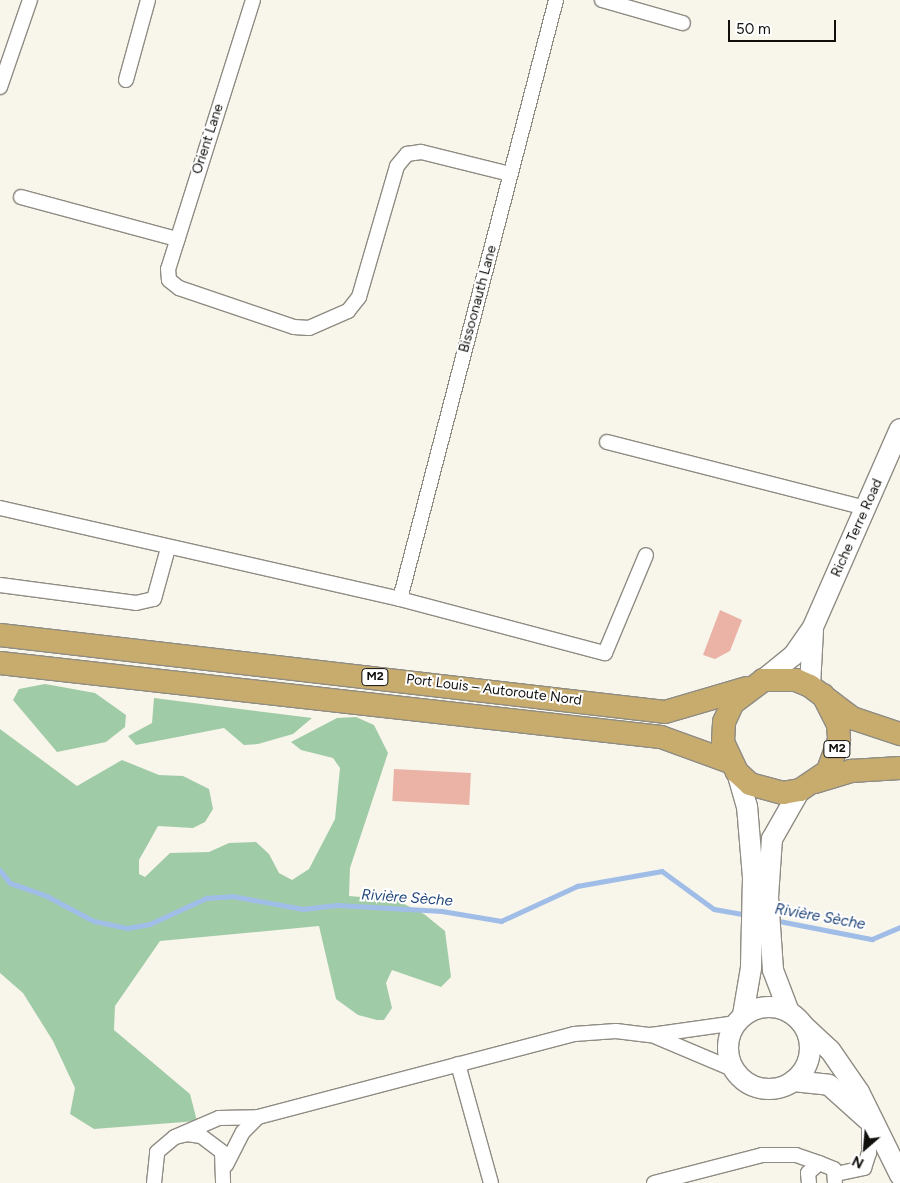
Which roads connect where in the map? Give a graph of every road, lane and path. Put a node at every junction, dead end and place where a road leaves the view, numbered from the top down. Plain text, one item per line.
1 (30, 0) edge
2 (148, 0) edge
3 (254, 0) edge
4 (556, 0) edge
5 (602, 0) edge
6 (683, 23) dead end
7 (126, 80) dead end
8 (0, 88) edge
9 (510, 174) junction
10 (21, 197) dead end
11 (177, 239) junction
12 (900, 429) edge
13 (607, 442) dead end
14 (0, 508) edge
15 (866, 508) junction
16 (168, 548) junction
17 (646, 555) dead end
18 (0, 585) edge
19 (400, 599) junction
20 (813, 627) junction
21 (0, 635) edge
22 (0, 663) edge
23 (755, 684) junction
24 (817, 691) junction
25 (900, 734) edge
26 (733, 767) junction
27 (900, 768) edge
28 (808, 786) junction
29 (796, 1018) junction
30 (739, 1019) junction
31 (651, 1035) junction
32 (458, 1064) junction
33 (735, 1070) junction
34 (793, 1081) junction
35 (258, 1117) junction
36 (870, 1121) junction
37 (175, 1137) junction
38 (778, 1154) junction
39 (819, 1163) junction
40 (226, 1165) junction
41 (900, 1176) edge
42 (835, 1178) edge
43 (809, 1180) edge
44 (152, 1181) edge
45 (223, 1183) edge
46 (491, 1183) edge
47 (654, 1183) edge

1 - 8 street
2 - 7 street
3 - 11 street, Orient Lane
4 - 9 street, Bissoonauth Lane
5 - 6 street
9 - 11 street, Orient Lane
9 - 19 street, Bissoonauth Lane
10 - 11 street
12 - 15 main road, Riche Terre Road
13 - 15 street
14 - 16 street
15 - 20 main road, Riche Terre Road
16 - 18 street
16 - 19 street
17 - 19 street
20 - 23 main road
20 - 24 main road
21 - 23 highway, Port Louis – Autoroute Nord / M2
22 - 26 highway, Port Louis – Autoroute Nord / M2
23 - 24 highway, M2
23 - 26 highway
24 - 25 highway, M2
24 - 28 highway, M2
26 - 28 highway, M2
26 - 30 main road
27 - 28 highway, M2
28 - 29 main road
29 - 30 main road
29 - 34 main road
29 - 36 main road
30 - 31 street
30 - 33 main road
31 - 32 street
31 - 33 street
32 - 35 street
32 - 46 street
33 - 34 main road
34 - 36 main road
35 - 37 street
35 - 40 street
36 - 41 main road
36 - 42 street
37 - 40 street
37 - 44 street
38 - 39 street
38 - 43 street
38 - 47 street
39 - 42 street
39 - 43 street
40 - 45 street

